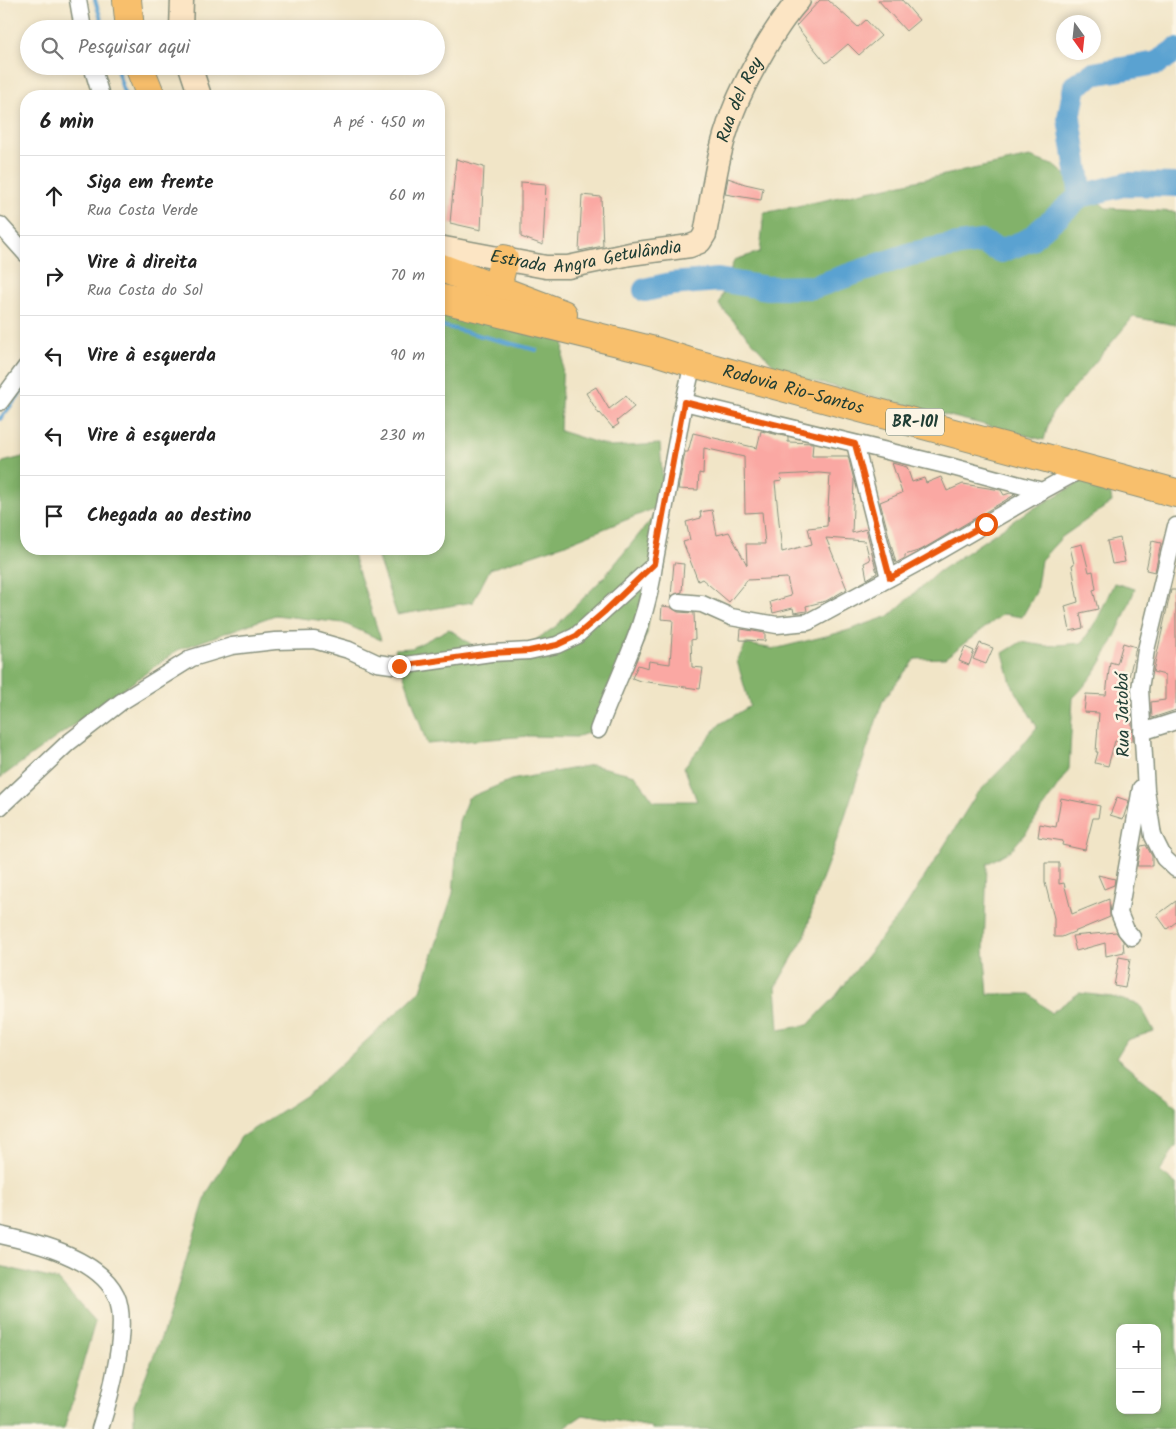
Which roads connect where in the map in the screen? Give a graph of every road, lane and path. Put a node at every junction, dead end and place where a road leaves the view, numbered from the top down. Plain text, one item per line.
1 (78, 0) edge
2 (126, 0) edge
3 (182, 0) edge
4 (799, 0) edge
5 (81, 20) edge
6 (129, 20) edge
7 (181, 20) edge
8 (95, 75) edge
9 (143, 75) edge
10 (193, 75) edge
11 (99, 90) edge
12 (149, 90) edge
13 (198, 90) edge
14 (709, 212) joint
15 (0, 226) edge
16 (20, 248) edge
17 (445, 248) edge
18 (504, 259) junction
19 (445, 269) edge
20 (497, 287) junction
21 (445, 299) edge
22 (655, 351) junction
23 (693, 363) junction
24 (20, 375) edge
25 (0, 402) edge
26 (684, 402) junction
27 (855, 444) junction
28 (1084, 468) junction
29 (1042, 491) junction
30 (1176, 493) edge
31 (1176, 526) edge
32 (654, 564) junction
33 (890, 578) junction
34 (679, 602) dead end
35 (1176, 721) edge
36 (598, 730) dead end
37 (1142, 732) junction
38 (1144, 768) junction
39 (0, 807) edge
40 (1176, 868) edge
41 (1132, 937) dead end
42 (0, 1235) edge
43 (100, 1429) edge

1 - 5 street
2 - 6 highway
3 - 7 street
4 - 14 street, Rua del Rey
8 - 11 street
9 - 12 highway
10 - 13 street
14 - 18 street, Estrada Angra Getulândia
15 - 16 street
17 - 18 street, Estrada Angra Getulândia
18 - 20 highway
19 - 20 highway
20 - 22 highway
21 - 22 highway, Rodovia Rio-Santos / BR-101
22 - 23 highway, Rodovia Rio-Santos / BR-101
23 - 26 street
23 - 28 highway, Rodovia Rio-Santos / BR-101
24 - 25 street
26 - 27 street
26 - 32 street
27 - 29 street
27 - 33 street
28 - 29 street
28 - 30 highway, Rodovia Rio-Santos / BR-101
29 - 33 street
31 - 37 street, Rua Jatobá
32 - 36 street
32 - 39 street
33 - 34 street
35 - 37 street
37 - 38 street, Rua Jatobá
38 - 40 street, Rua Jatobá
38 - 41 street
42 - 43 street

